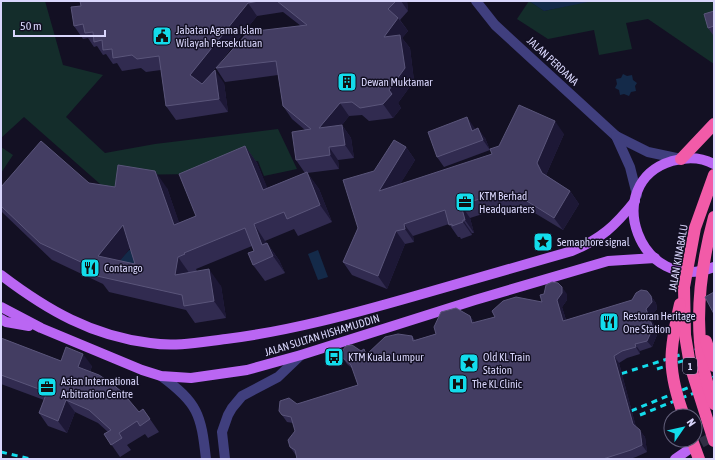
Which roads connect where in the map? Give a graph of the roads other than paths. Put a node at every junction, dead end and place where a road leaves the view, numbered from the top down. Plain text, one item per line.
1 (476, 1) edge
2 (714, 124) edge
3 (616, 136) junction
4 (681, 159) junction
5 (714, 164) edge
6 (714, 175) edge
7 (636, 198) junction
8 (714, 217) edge
9 (655, 258) junction
10 (714, 267) edge
11 (1, 275) edge
12 (684, 287) junction
13 (1, 307) edge
14 (1, 319) edge
15 (699, 319) junction
16 (41, 328) junction
17 (301, 355) junction
18 (714, 366) edge
19 (161, 376) junction
20 (714, 404) edge
21 (681, 408) edge
22 (714, 441) edge
23 (687, 448) tunnel mouth
24 (692, 448) edge
25 (206, 459) edge
26 (225, 459) edge
27 (675, 459) edge
28 (699, 459) edge

1 - 3 street, JALAN PERDANA
2 - 4 highway
3 - 4 street, JALAN PERDANA
3 - 7 street, JALAN PERDANA
4 - 5 main road
4 - 7 main road, JALAN SULTAN HISHAMUDDIN
6 - 12 highway, JALAN KINABALU / 1, bridge
7 - 9 main road
7 - 11 main road, JALAN SULTAN HISHAMUDDIN
8 - 15 highway, 1, bridge
9 - 10 main road
9 - 17 main road, JALAN SULTAN HISHAMUDDIN
12 - 21 highway, bridge
12 - 22 highway, JALAN KINABALU / 1, bridge
13 - 16 main road, JALAN SULTAN HISHAMUDDIN
14 - 16 main road
15 - 18 highway, bridge
15 - 20 highway, 1, bridge
16 - 19 main road, JALAN SULTAN HISHAMUDDIN
17 - 19 main road, JALAN SULTAN HISHAMUDDIN
17 - 26 street
19 - 25 street
23 - 27 main road
24 - 28 highway, bridge

